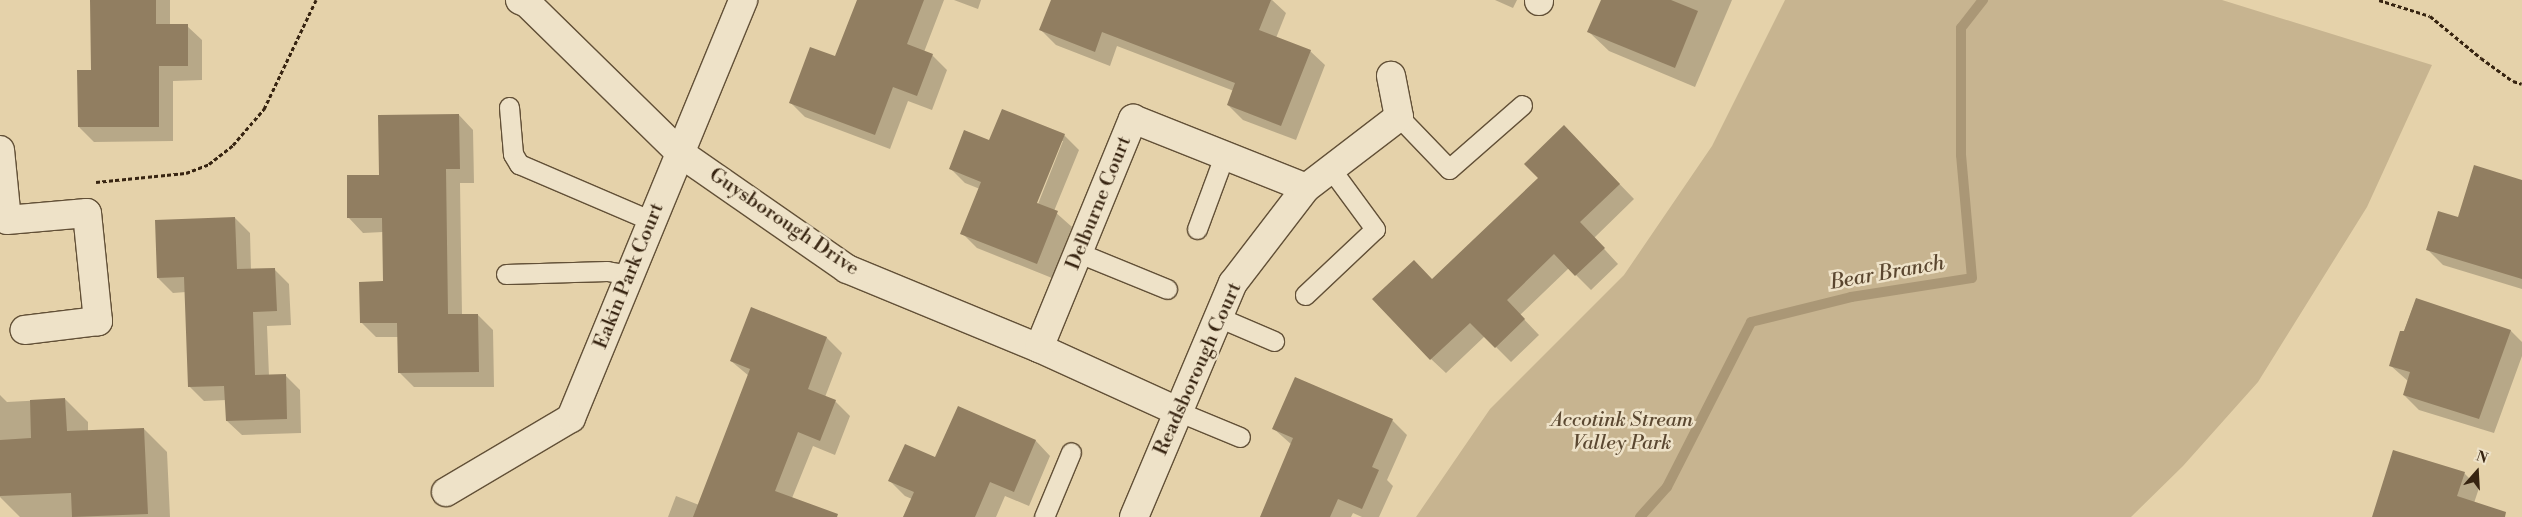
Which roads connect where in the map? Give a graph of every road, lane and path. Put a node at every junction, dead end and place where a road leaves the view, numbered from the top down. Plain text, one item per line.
1 (316, 0) edge
2 (520, 0) edge
3 (743, 0) edge
4 (2379, 0) edge
5 (1391, 76) dead end
6 (2522, 84) edge
7 (1522, 105) dead end
8 (509, 107) dead end
9 (1399, 117) junction
10 (0, 150) edge
11 (680, 153) junction
12 (1224, 156) junction
13 (1331, 169) junction
14 (90, 182) dead end
15 (1306, 188) junction
16 (652, 221) junction
17 (1197, 229) dead end
18 (1079, 252) junction
19 (506, 274) dead end
20 (630, 275) junction
21 (1167, 290) dead end
22 (1306, 295) dead end
23 (1218, 317) junction
24 (25, 330) dead end
25 (1274, 341) dead end
26 (1039, 348) junction
27 (1177, 411) junction
28 (1240, 437) dead end
29 (1071, 452) dead end
30 (446, 492) dead end
31 (1139, 516) edge
32 (1044, 517) edge

1 - 14 path
2 - 11 street, Guysborough Drive
3 - 11 street, Eakin Park Court
4 - 6 path
5 - 9 street
7 - 9 lane
8 - 16 lane
9 - 13 street, Readsborough Court
10 - 24 street
11 - 16 street, Eakin Park Court
11 - 26 street, Guysborough Drive
12 - 15 street, Delburne Court
12 - 17 lane
12 - 18 street, Delburne Court
13 - 15 street, Readsborough Court
13 - 22 lane
15 - 23 street, Readsborough Court
16 - 20 street, Eakin Park Court
18 - 21 lane
18 - 26 street, Delburne Court
19 - 20 lane
20 - 30 street, Eakin Park Court
23 - 25 lane
23 - 27 street, Readsborough Court
26 - 27 street, Guysborough Drive
27 - 28 lane
27 - 31 street, Readsborough Court
29 - 32 lane

